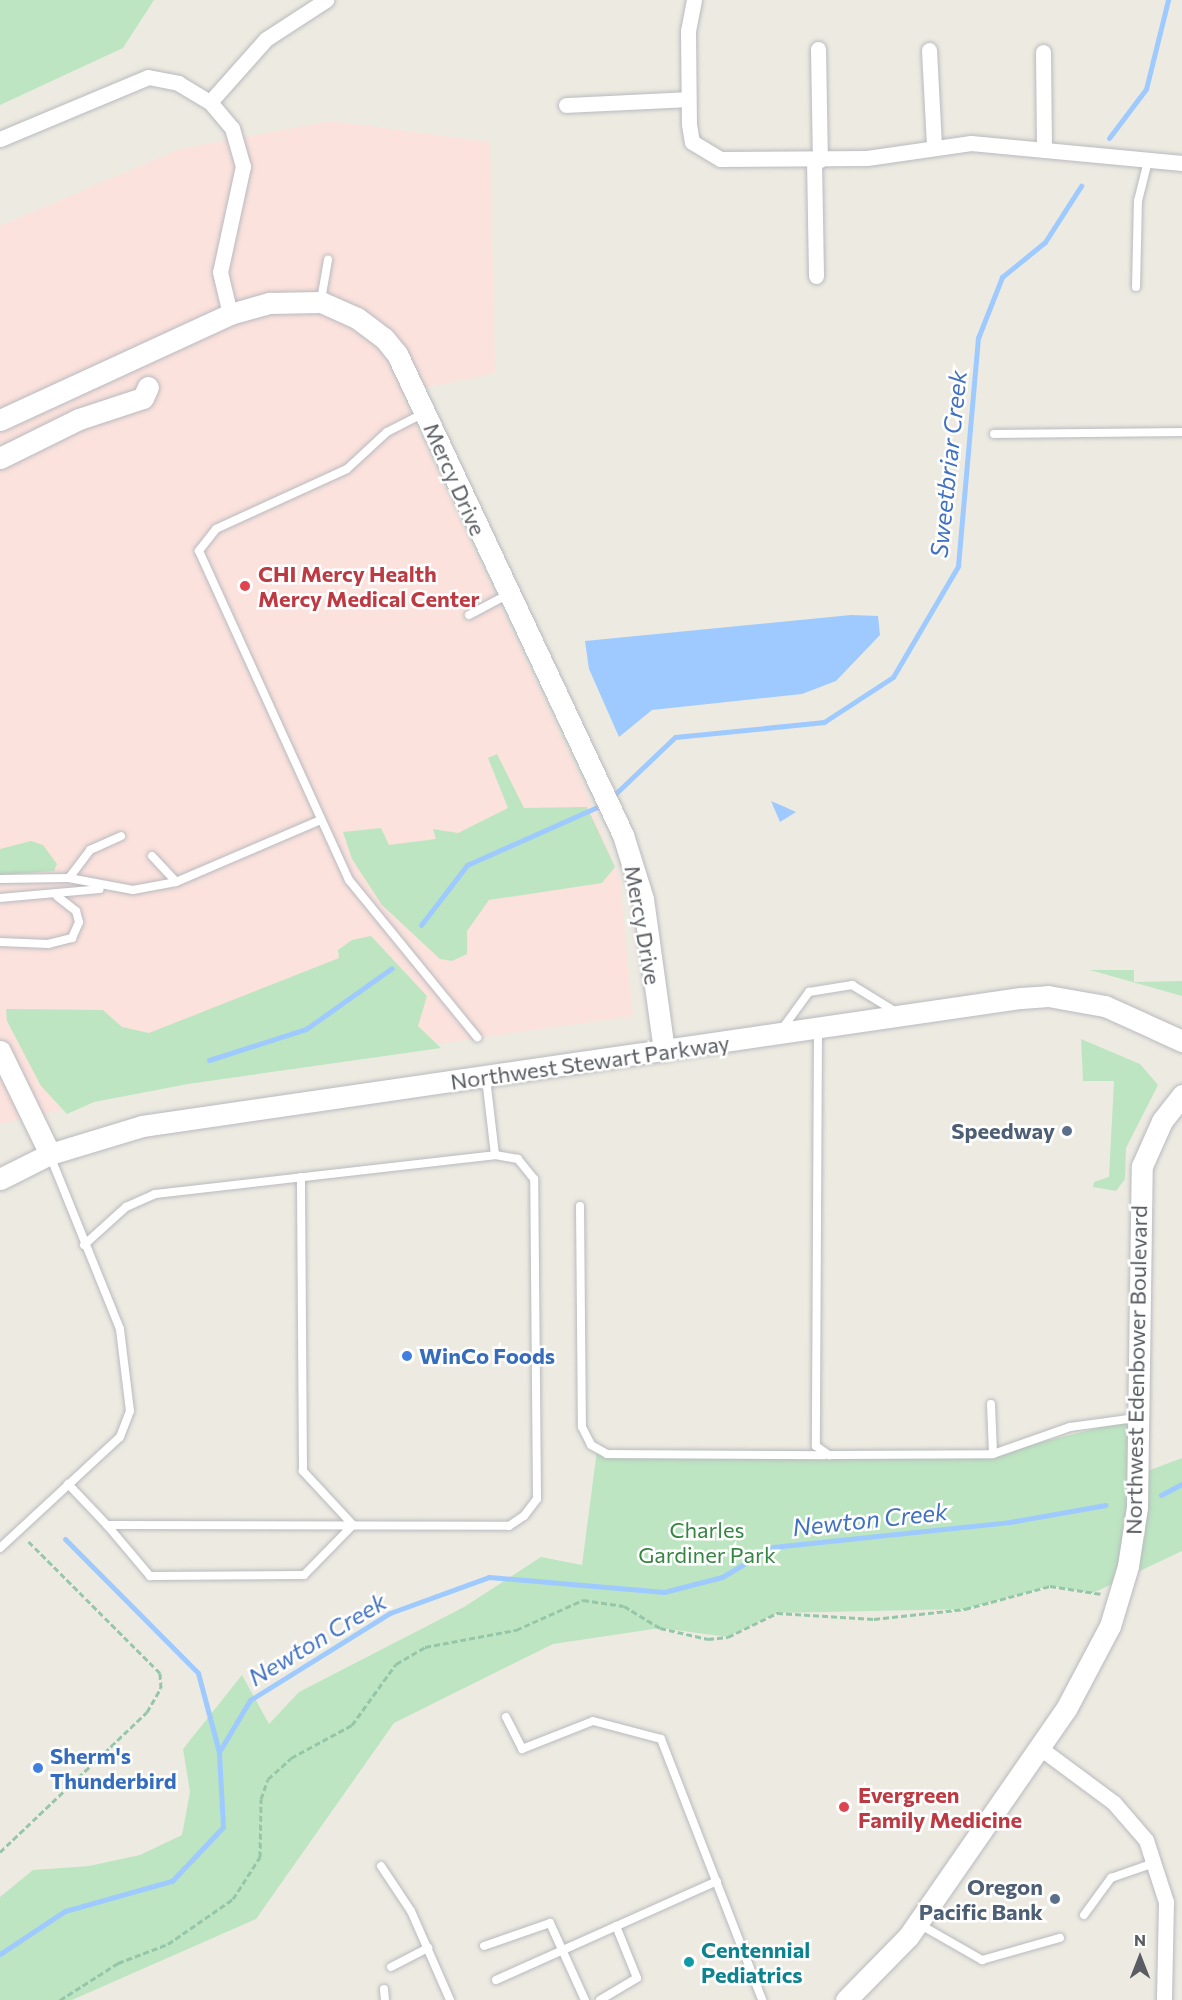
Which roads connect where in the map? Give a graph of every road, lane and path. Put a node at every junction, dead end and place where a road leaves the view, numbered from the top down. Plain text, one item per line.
1 (326, 0) edge
2 (694, 0) edge
3 (818, 49) dead end
4 (929, 50) dead end
5 (1043, 52) dead end
6 (687, 99) junction
7 (210, 102) junction
8 (566, 105) dead end
9 (0, 139) edge
10 (934, 147) junction
11 (1044, 150) junction
12 (817, 160) junction
13 (1182, 163) edge
14 (1146, 164) junction
15 (328, 260) dead end
16 (816, 276) dead end
17 (1136, 287) dead end
18 (321, 302) junction
19 (230, 314) junction
20 (148, 387) dead end
21 (426, 412) junction
22 (0, 420) edge
23 (1182, 432) edge
24 (993, 434) dead end
25 (0, 458) edge
26 (507, 595) junction
27 (469, 615) dead end
28 (321, 820) junction
29 (121, 836) dead end
30 (152, 856) dead end
31 (69, 878) junction
32 (0, 879) edge
33 (176, 882) junction
34 (107, 889) junction
35 (57, 896) junction
36 (0, 898) edge
37 (0, 942) edge
38 (903, 1016) junction
39 (818, 1030) junction
40 (776, 1035) junction
41 (477, 1037) dead end
42 (1182, 1041) edge
43 (0, 1051) edge
44 (664, 1051) junction
45 (486, 1076) junction
46 (1182, 1095) edge
47 (50, 1154) junction
48 (495, 1155) junction
49 (301, 1177) junction
50 (0, 1179) edge
51 (580, 1206) dead end
52 (84, 1245) junction
53 (991, 1404) dead end
54 (1139, 1418) junction
55 (993, 1454) junction
56 (829, 1455) junction
57 (68, 1484) junction
58 (106, 1525) junction
59 (353, 1525) junction
60 (18, 1530) junction
61 (0, 1548) edge
62 (1120, 1598) junction
63 (506, 1717) dead end
64 (1040, 1748) junction
65 (0, 1852) edge
66 (1155, 1863) junction
67 (381, 1866) dead end
68 (717, 1881) junction
69 (1084, 1915) dead end
70 (918, 1923) junction
71 (616, 1926) junction
72 (1060, 1938) dead end
73 (484, 1946) dead end
74 (428, 1948) junction
75 (563, 1950) junction
76 (391, 1967) dead end
77 (496, 1980) dead end
78 (384, 1989) dead end
79 (848, 1999) edge
80 (60, 2000) edge
81 (385, 2000) edge
82 (450, 2000) edge
83 (585, 2000) edge
84 (600, 2000) edge
85 (762, 2000) edge
86 (1164, 2000) edge

1 - 7 street
2 - 6 street
3 - 12 street
4 - 10 street
5 - 11 street
6 - 8 street
6 - 12 street
7 - 9 street
7 - 19 street
10 - 11 street
10 - 12 street
11 - 14 street
12 - 16 street
13 - 14 street
14 - 17 lane
15 - 18 lane
18 - 19 street, Mercy Drive
18 - 21 street, Mercy Drive
19 - 22 street, Mercy Drive
20 - 25 street
21 - 26 street, Mercy Drive
21 - 28 lane
23 - 24 lane
26 - 27 lane
26 - 44 street, Mercy Drive
28 - 33 lane
28 - 41 lane
29 - 31 lane
30 - 33 lane
31 - 32 lane
31 - 34 lane
33 - 34 lane
34 - 35 lane
35 - 36 lane
35 - 37 lane
38 - 39 street, Northwest Stewart Parkway
38 - 40 lane
38 - 42 street, Northwest Stewart Parkway
39 - 40 street, Northwest Stewart Parkway
39 - 56 lane
40 - 44 street, Northwest Stewart Parkway
43 - 47 street
44 - 45 street, Northwest Stewart Parkway
45 - 47 street, Northwest Stewart Parkway
45 - 48 lane
46 - 54 street, Northwest Edenbower Boulevard
47 - 50 street, Northwest Stewart Parkway
47 - 52 lane
48 - 49 lane
48 - 59 lane
49 - 52 lane
49 - 59 lane
51 - 56 lane
52 - 57 lane
53 - 55 lane
54 - 55 lane
54 - 62 street, Northwest Edenbower Boulevard
55 - 56 lane
57 - 58 lane
57 - 60 lane
58 - 59 lane
58 - 59 lane
60 - 61 lane
60 - 65 path
62 - 64 street, Northwest Edenbower Boulevard
62 - 80 path
63 - 68 lane
64 - 66 street
64 - 70 street, Northwest Edenbower Boulevard
66 - 69 lane
66 - 86 street
67 - 74 lane
68 - 71 lane
68 - 85 lane
70 - 72 lane
70 - 79 street, Northwest Edenbower Boulevard
71 - 75 lane
71 - 84 lane
73 - 75 lane
74 - 76 lane
74 - 82 lane
75 - 77 lane
75 - 83 lane
78 - 81 lane

